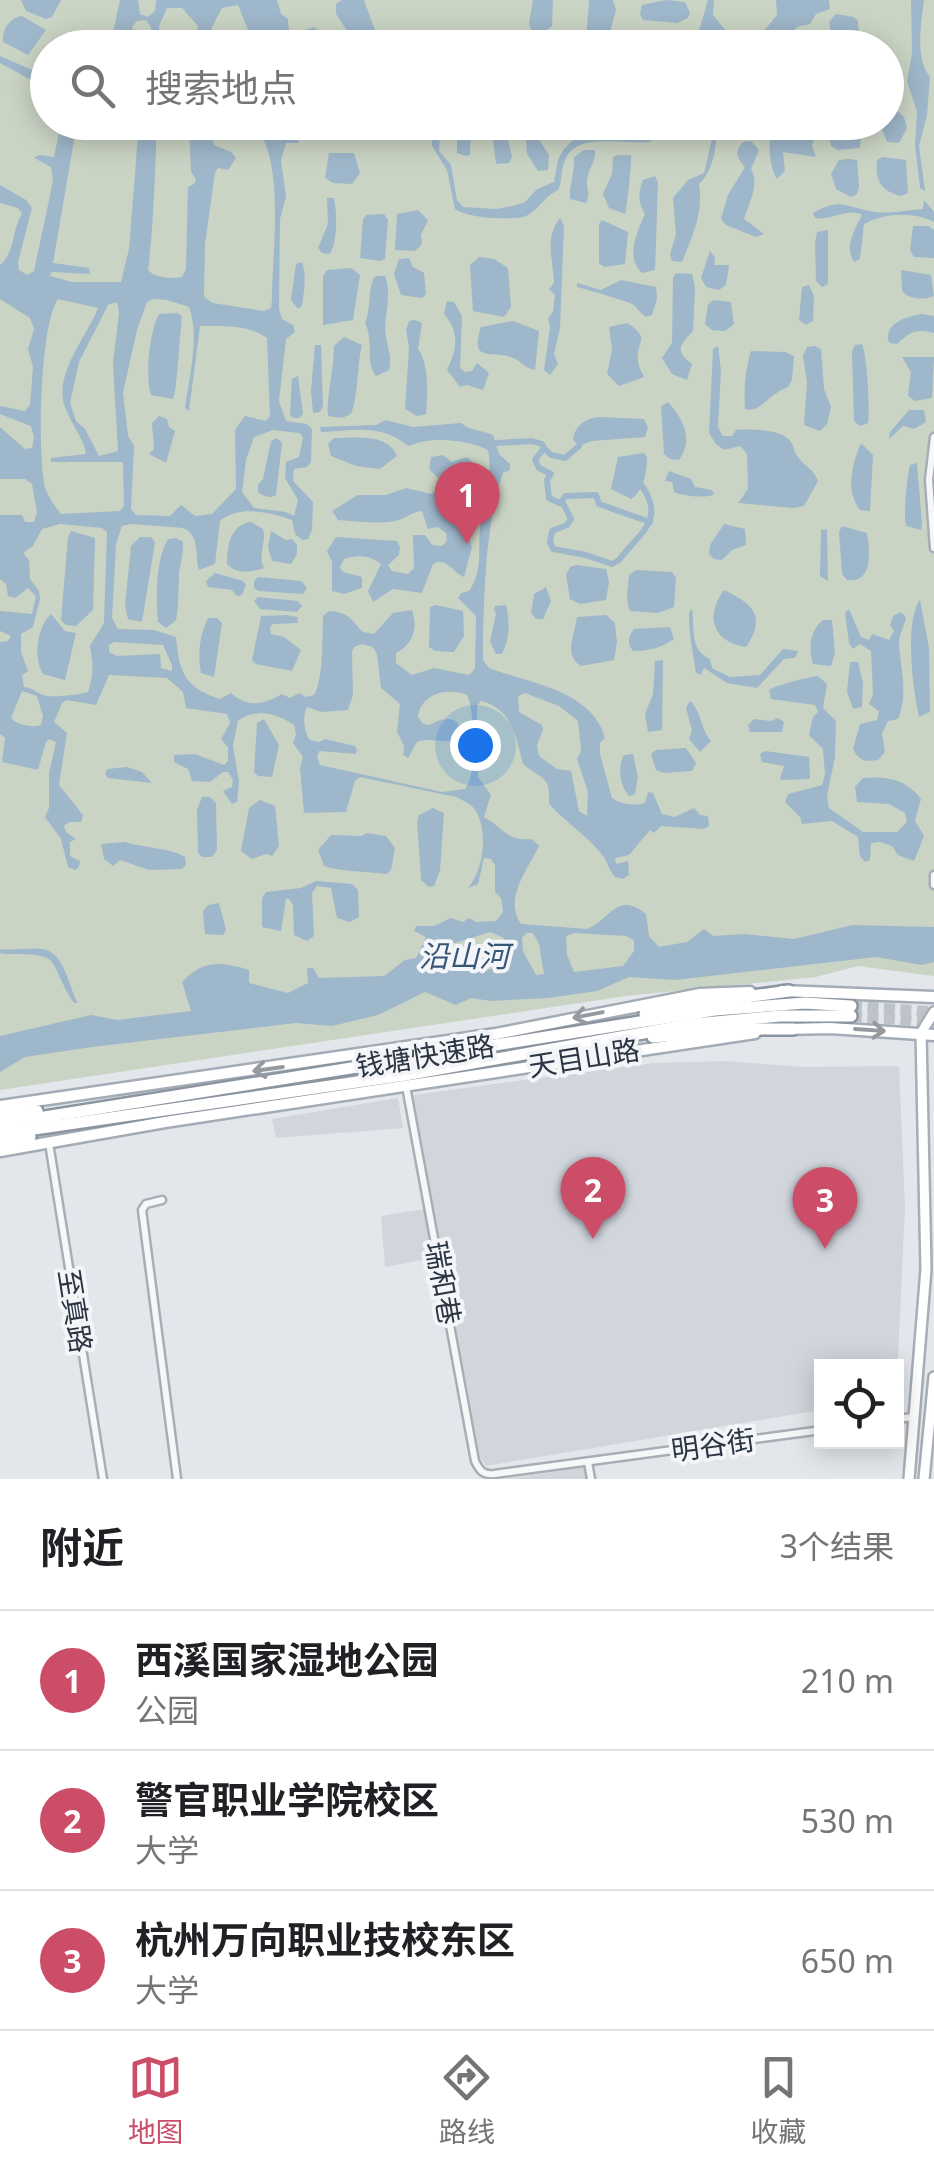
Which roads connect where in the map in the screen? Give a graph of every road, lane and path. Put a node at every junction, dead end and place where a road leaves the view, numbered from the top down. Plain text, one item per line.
1 (934, 437) edge
2 (934, 548) edge
3 (934, 875) edge
4 (934, 885) edge
5 (789, 991) junction
6 (934, 998) edge
7 (934, 1012) edge
8 (793, 1028) junction
9 (579, 1032) junction
10 (920, 1033) junction
11 (934, 1035) edge
12 (565, 1048) junction
13 (406, 1086) junction
14 (0, 1106) edge
15 (127, 1110) junction
16 (0, 1114) edge
17 (0, 1124) edge
18 (0, 1134) edge
19 (0, 1143) edge
20 (49, 1144) junction
21 (0, 1152) edge
22 (162, 1200) dead end
23 (934, 1377) edge
24 (932, 1415) edge
25 (914, 1417) junction
26 (904, 1418) edge
27 (814, 1431) edge
28 (588, 1462) junction
29 (486, 1475) joint
30 (103, 1479) edge
31 (177, 1479) edge
32 (591, 1479) edge
33 (909, 1479) edge
34 (924, 1479) edge

1 - 2 street
3 - 4 street
5 - 6 main road, 天目山路
5 - 9 highway
5 -> 14 main road, 天目山路
7 - 10 street
8 -> 10 main road, 天目山路
8 - 12 highway
8 - 13 main road, 天目山路
9 - 12 highway, 钱塘快速路
9 - 15 highway, 钱塘快速路
10 - 11 main road, 天目山路
10 - 25 street
12 - 15 highway, 钱塘快速路
13 - 20 main road, 天目山路
13 - 29 street, 瑞和巷
15 - 16 highway
15 - 17 highway, 钱塘快速路
15 - 18 highway, 钱塘快速路
15 - 19 highway
20 - 21 main road, 天目山路
20 - 30 street, 至真路
22 - 31 street
23 - 24 street
24 - 25 street
24 - 34 street
25 - 26 street
25 - 33 street
27 - 28 street, 明谷街
28 - 29 street, 明谷街
28 - 32 street

